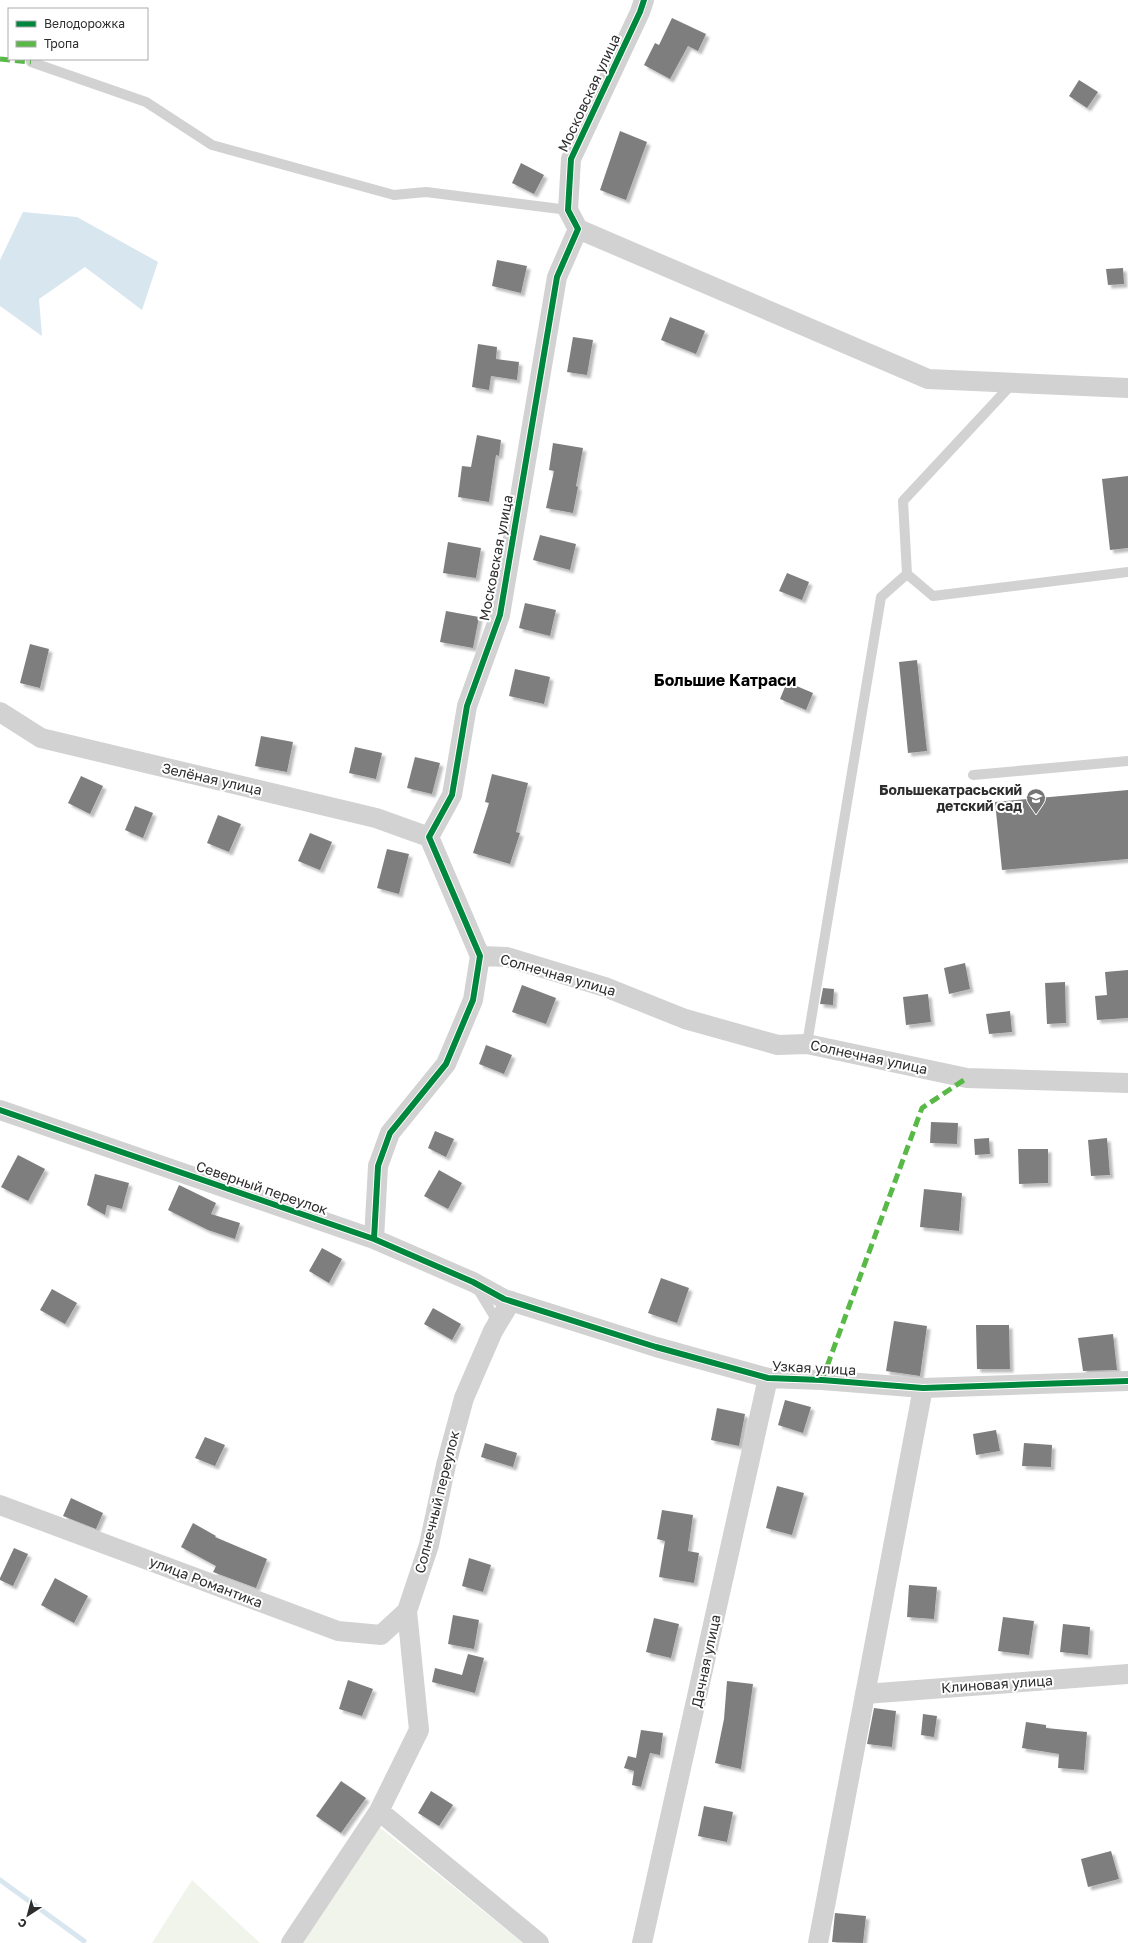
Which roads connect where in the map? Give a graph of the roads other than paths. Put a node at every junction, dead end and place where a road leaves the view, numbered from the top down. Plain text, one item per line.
1 (644, 0) edge
2 (31, 62) dead end
3 (568, 210) junction
4 (578, 229) junction
5 (1012, 384) junction
6 (1128, 388) edge
7 (1128, 572) edge
8 (907, 574) junction
9 (0, 712) edge
10 (1128, 760) edge
11 (973, 775) dead end
12 (429, 838) junction
13 (480, 956) junction
14 (807, 1044) junction
15 (1128, 1083) edge
16 (0, 1110) edge
17 (374, 1239) junction
18 (473, 1282) junction
19 (511, 1301) junction
20 (493, 1332) junction
21 (768, 1378) junction
22 (1128, 1381) edge
23 (923, 1388) junction
24 (0, 1505) edge
25 (407, 1611) junction
26 (1128, 1674) edge
27 (865, 1694) junction
28 (376, 1816) junction
29 (291, 1943) edge
30 (539, 1943) edge
31 (642, 1943) edge
32 (818, 1943) edge

1 - 3 street, Московская улица
2 - 3 lane
3 - 4 street
4 - 5 street
4 - 12 street, Московская улица
5 - 6 street
5 - 8 lane
7 - 8 lane
8 - 14 lane
9 - 12 street, Зелёная улица
10 - 11 lane
12 - 13 street
13 - 14 street, Солнечная улица
13 - 17 street
14 - 15 street, Солнечная улица
16 - 17 street, Северный переулок
17 - 18 street, Северный переулок
18 - 19 street, Северный переулок
18 - 20 lane
19 - 20 street, Солнечный переулок
19 - 21 street, Узкая улица
20 - 25 street, Солнечный переулок
21 - 23 street, Узкая улица
21 - 31 street, Дачная улица
22 - 23 street, Узкая улица
23 - 27 street
24 - 25 street, улица Романтика
25 - 28 street, Солнечный переулок
26 - 27 street, Клиновая улица
27 - 32 street
28 - 29 street, Солнечный переулок
28 - 30 street

